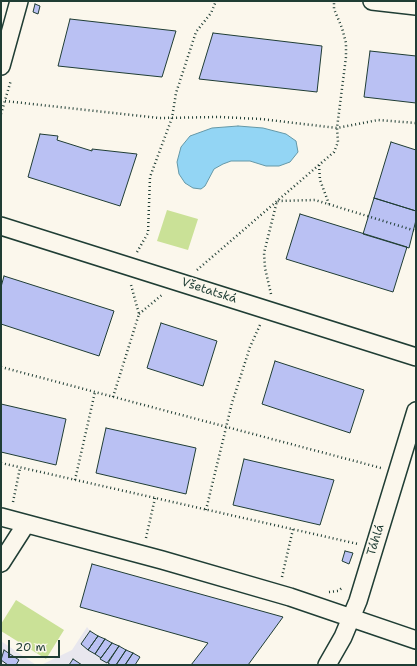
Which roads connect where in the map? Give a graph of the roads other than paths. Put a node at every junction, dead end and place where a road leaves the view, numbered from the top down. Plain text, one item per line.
1 (19, 1) edge
2 (372, 1) edge
3 (416, 6) edge
4 (1, 66) edge
5 (1, 226) edge
6 (416, 357) edge
7 (416, 411) edge
8 (6, 512) edge
9 (26, 524) junction
10 (1, 563) edge
11 (351, 618) junction
12 (416, 640) edge
13 (327, 665) edge

1 - 4 street
2 - 3 street
5 - 6 street, Všetatská
7 - 11 street, Táhlá
8 - 9 street
9 - 10 street
9 - 11 street
11 - 12 street
11 - 13 street, Táhlá

